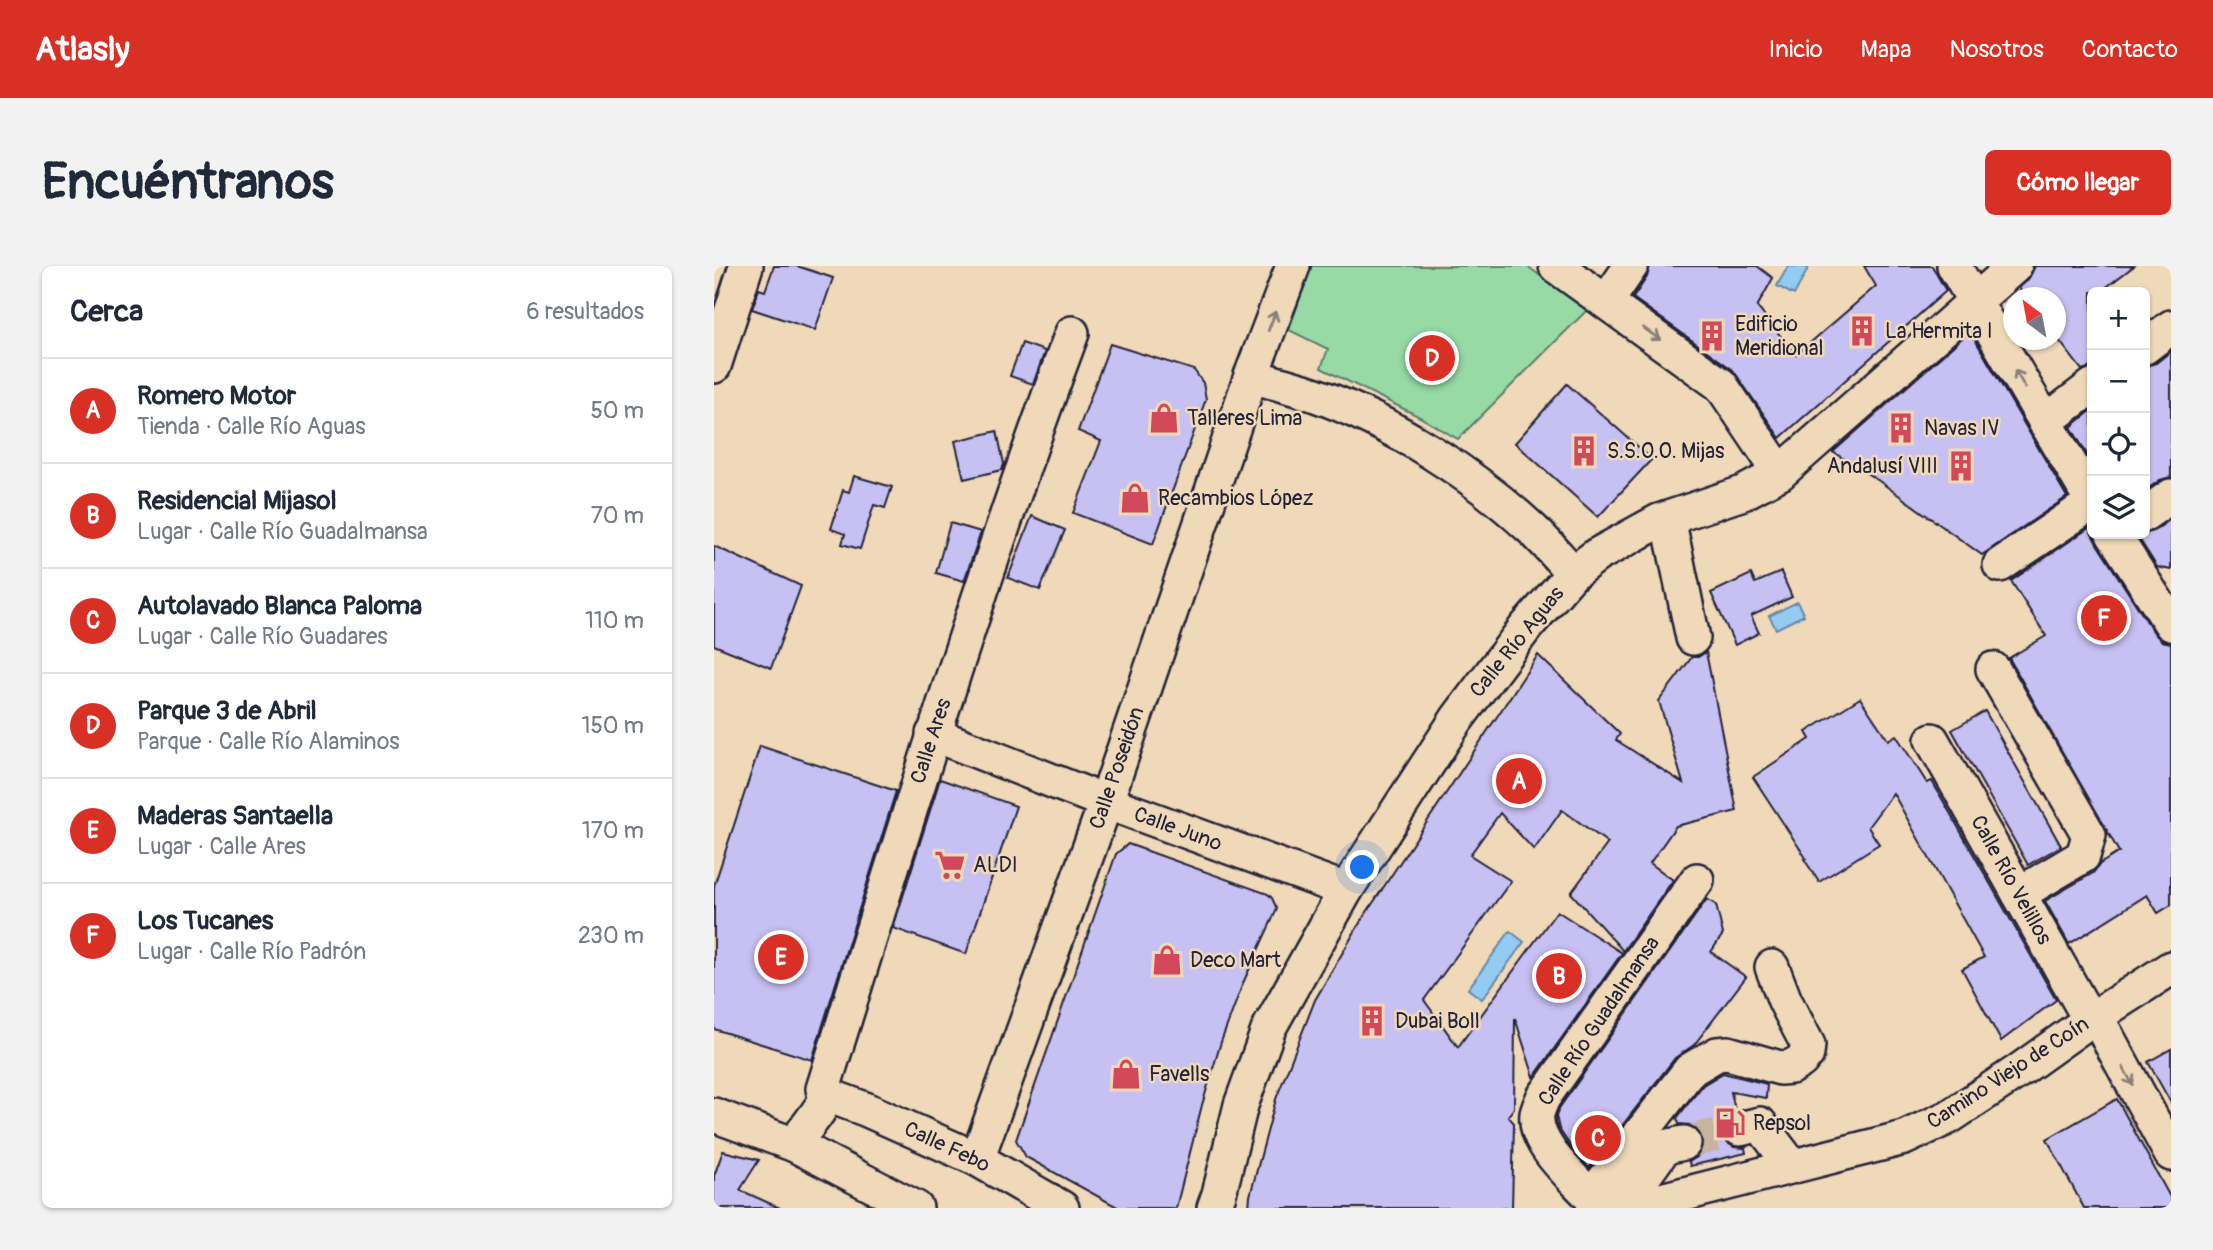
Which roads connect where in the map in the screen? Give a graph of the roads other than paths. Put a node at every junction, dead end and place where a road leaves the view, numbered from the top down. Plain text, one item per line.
1 (746, 266) edge
2 (1293, 266) edge
3 (1556, 266) edge
4 (1632, 266) edge
5 (1954, 266) edge
6 (2015, 266) edge
7 (1607, 301) junction
8 (1975, 301) junction
9 (2171, 327) edge
10 (1072, 332) dead end
11 (2150, 343) edge
12 (714, 366) edge
13 (1251, 376) junction
14 (2087, 390) edge
15 (2045, 422) junction
16 (1780, 473) junction
17 (2087, 493) edge
18 (2171, 496) edge
19 (2087, 505) edge
20 (2150, 511) edge
21 (1668, 518) junction
22 (2119, 539) edge
23 (2000, 565) dead end
24 (1573, 573) junction
25 (2159, 580) edge
26 (2171, 624) edge
27 (1693, 638) dead end
28 (1993, 668) dead end
29 (933, 734) junction
30 (1932, 740) dead end
31 (1106, 803) junction
32 (1697, 880) dead end
33 (1346, 890) junction
34 (2019, 894) junction
35 (1772, 967) dead end
36 (2171, 968) edge
37 (2093, 1018) junction
38 (827, 1095) junction
39 (714, 1115) edge
40 (1740, 1129) tunnel mouth
41 (795, 1145) junction
42 (2171, 1154) edge
43 (977, 1159) junction
44 (1616, 1166) junction
45 (1792, 1166) junction
46 (1219, 1203) edge
47 (1602, 1204) edge
48 (916, 1208) edge
49 (1062, 1208) edge
50 (1630, 1208) edge

1 - 12 street
13 -> 2 street, Calle Poseidón
3 - 7 street
4 - 7 street
5 - 8 street
6 - 8 street, Calle Río Aguas
7 -> 16 street
15 -> 8 street
8 - 16 street, Calle Río Aguas
9 - 11 street
10 - 29 street, Calle Ares
13 - 24 street
13 - 31 street, Calle Poseidón
14 - 15 street
15 - 17 street
16 - 21 street, Calle Río Aguas
18 - 20 street
19 - 23 street
21 - 24 street, Calle Río Aguas
21 - 27 street
22 - 25 street
24 - 33 street, Calle Río Aguas
25 - 26 street
28 - 34 street
29 - 31 street, Calle Juno
29 - 38 street, Calle Ares
30 - 34 street, Calle Río Velillos
31 - 33 street, Calle Juno
31 - 43 street, Calle Poseidón
32 - 47 street, Calle Río Guadalmansa
33 - 46 street, Calle Río Aguas
34 - 37 street, Calle Río Velillos
35 - 44 street
36 - 37 street, Camino Viejo de Coín
37 -> 42 street, Calle Río Velillos
37 - 45 street, Camino Viejo de Coín
38 - 41 street, Calle Ares
38 - 43 street, Calle Febo
39 - 41 street
40 - 45 street
41 - 48 street
43 - 49 street, Calle Febo
44 - 47 street
44 - 47 street
45 - 50 street, Camino Viejo de Coín

